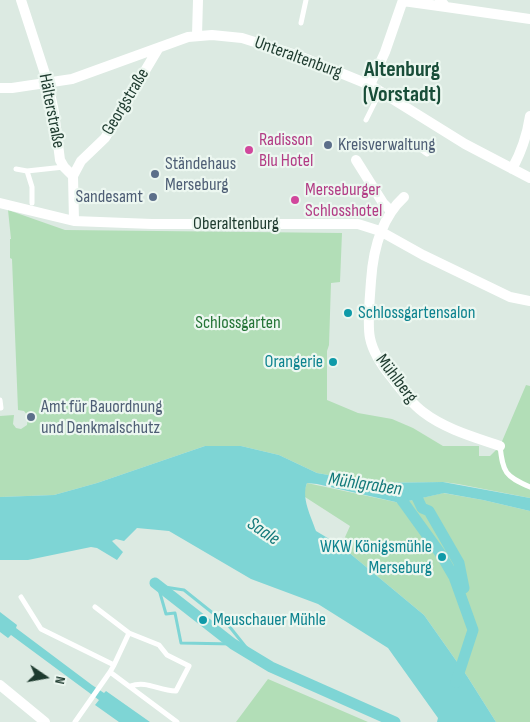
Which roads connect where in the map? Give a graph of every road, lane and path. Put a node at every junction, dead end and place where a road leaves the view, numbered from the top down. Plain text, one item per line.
1 (21, 0) edge
2 (198, 0) edge
3 (306, 0) edge
4 (403, 0) edge
5 (443, 4) edge
6 (530, 19) edge
7 (301, 23) dead end
8 (197, 36) junction
9 (158, 49) junction
10 (48, 84) junction
11 (370, 85) junction
12 (0, 88) edge
13 (381, 92) junction
14 (530, 116) edge
15 (366, 120) dead end
16 (420, 149) dead end
17 (433, 149) dead end
18 (356, 160) dead end
19 (64, 167) junction
20 (16, 169) dead end
21 (512, 169) junction
22 (27, 171) junction
23 (73, 176) junction
24 (530, 178) edge
25 (404, 197) dead end
26 (0, 203) edge
27 (32, 203) dead end
28 (391, 211) junction
29 (74, 222) junction
30 (380, 231) junction
31 (530, 301) edge
32 (0, 400) edge
33 (0, 408) edge
34 (500, 446) joint
35 (530, 487) edge
36 (21, 597) dead end
37 (95, 607) dead end
38 (129, 633) junction
39 (114, 665) junction
40 (110, 672) junction
41 (0, 685) edge
42 (130, 686) junction
43 (45, 722) edge
44 (76, 722) edge
45 (177, 722) edge

1 - 10 street, Hälterstraße
2 - 8 street
3 - 7 lane
4 - 5 street
4 - 11 street
5 - 6 street
8 - 9 street, Unteraltenburg
8 - 11 street, Unteraltenburg
9 - 10 street, Unteraltenburg
9 - 23 street, Georgstraße
10 - 12 street, Unteraltenburg
10 - 19 street, Hälterstraße
11 - 13 street, Unteraltenburg
13 - 15 lane
13 - 21 street, Unteraltenburg
14 - 21 street
16 - 17 lane
18 - 28 street
19 - 22 lane
19 - 23 street, Hälterstraße
20 - 22 lane
21 - 24 street, Unteraltenburg
22 - 27 lane
23 - 29 street
25 - 28 street, Mühlberg
26 - 29 street, Oberaltenburg
28 - 30 street, Mühlberg
29 - 30 street, Oberaltenburg
30 - 31 street, Oberaltenburg
30 - 34 street, Mühlberg
32 - 33 lane
34 - 35 lane
36 - 39 lane
37 - 38 lane
38 - 39 lane
38 - 42 lane
39 - 40 lane
40 - 42 lane
40 - 44 lane
41 - 43 street
42 - 45 lane

